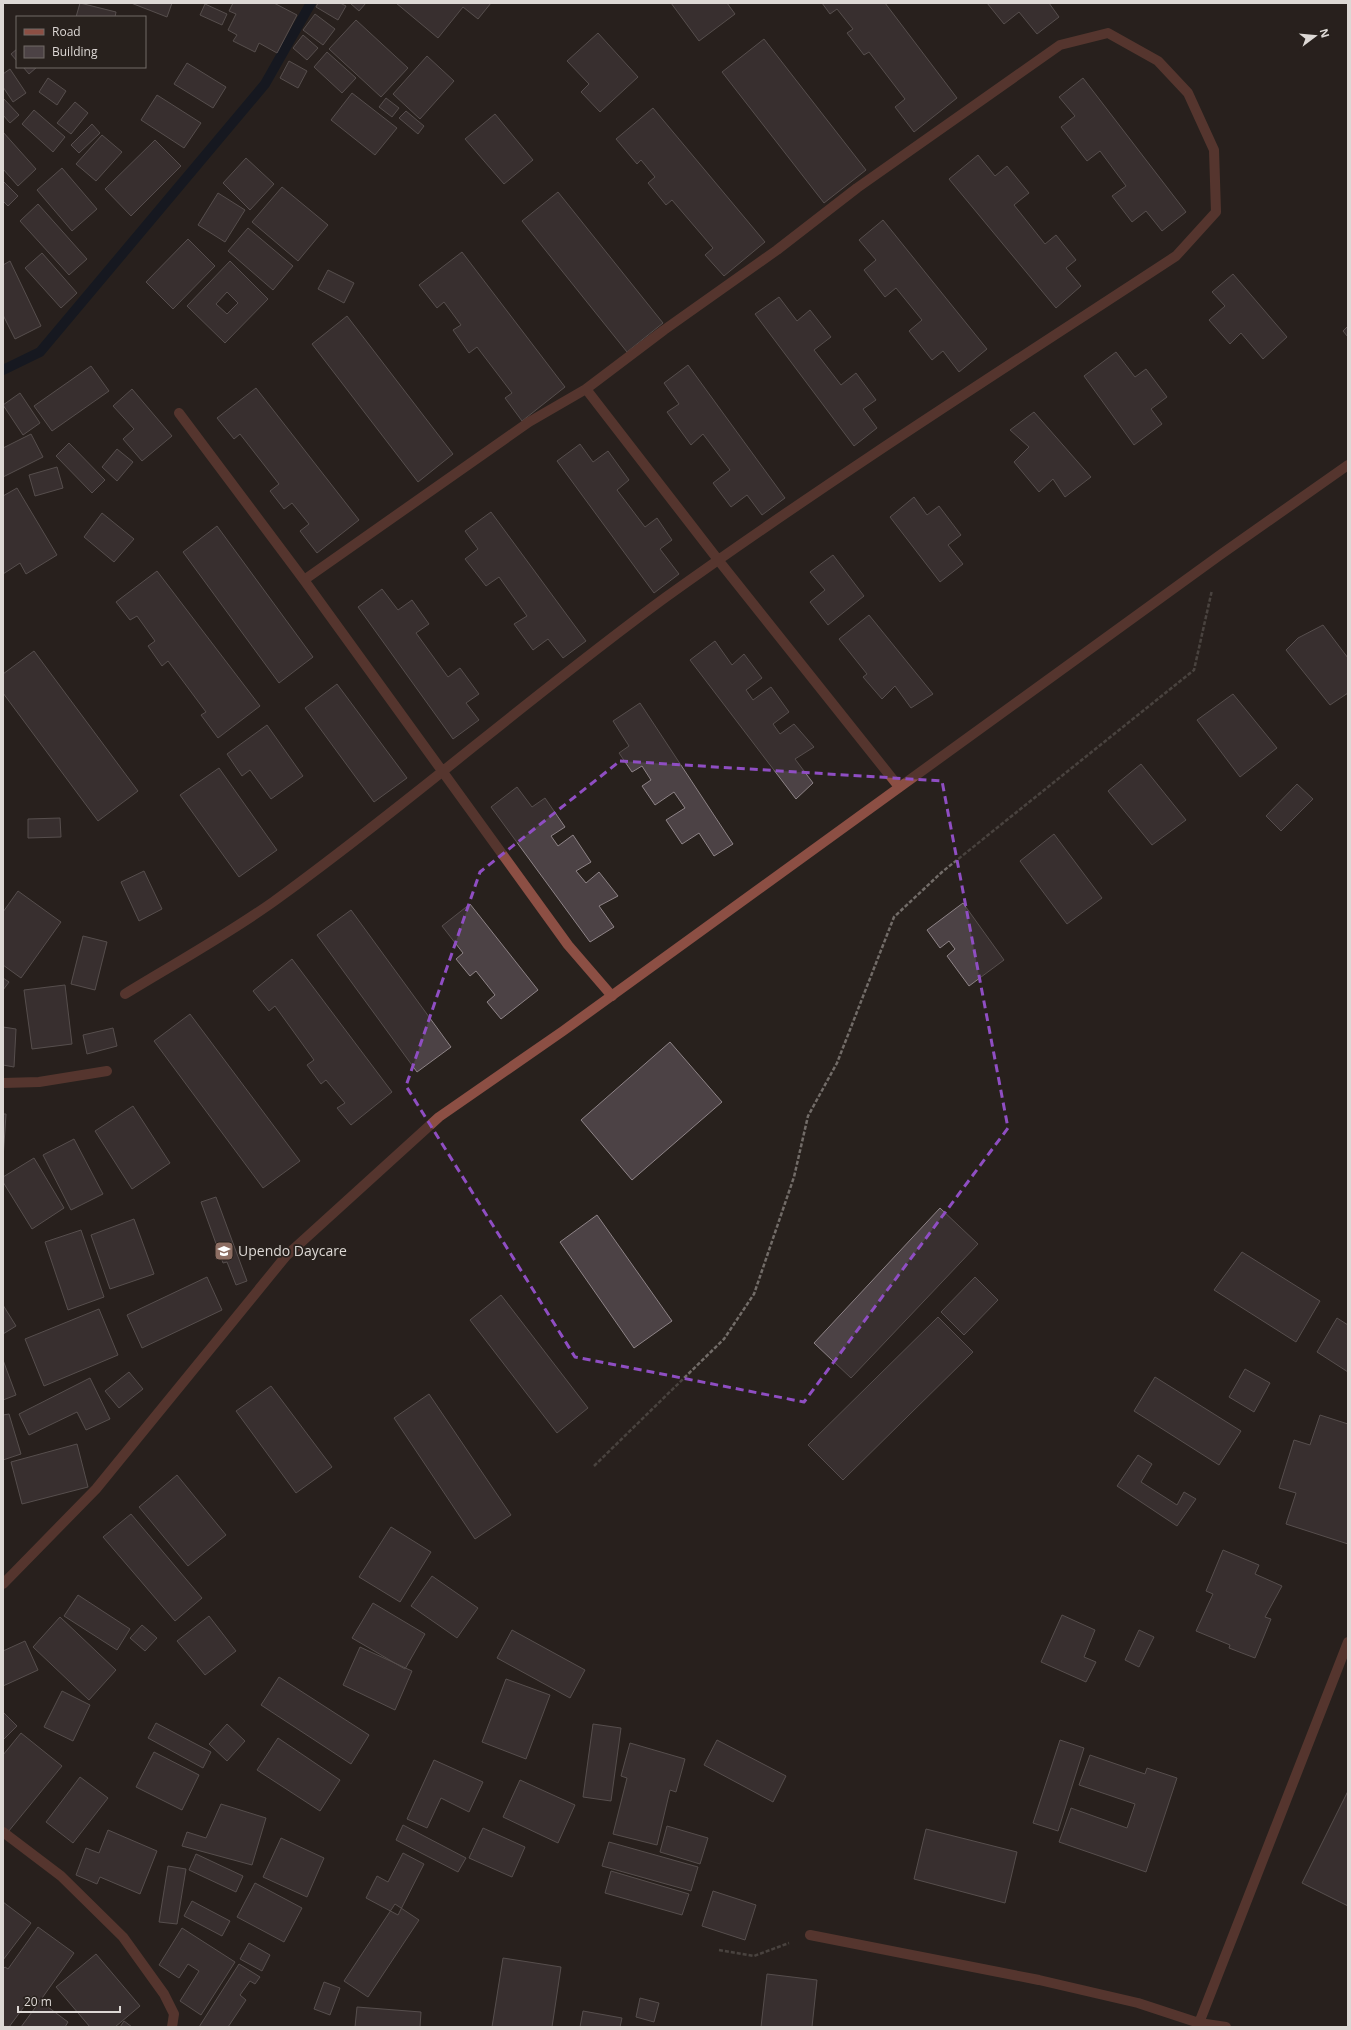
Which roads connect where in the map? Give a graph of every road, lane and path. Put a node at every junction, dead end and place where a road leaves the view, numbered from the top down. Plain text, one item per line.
1 (586, 389) junction
2 (179, 413) dead end
3 (1348, 465) edge
4 (1220, 554) junction
5 (719, 560) junction
6 (304, 580) junction
7 (444, 771) junction
8 (900, 788) junction
9 (125, 994) dead end
10 (612, 996) junction
11 (107, 1071) dead end
12 (3, 1083) edge
13 (594, 1466) dead end
14 (3, 1584) edge
15 (1348, 1642) edge
16 (3, 1832) edge
17 (810, 1935) joint
18 (719, 1950) dead end
19 (1199, 2023) junction
20 (172, 2027) edge
21 (1220, 2027) edge

1 - 5 street
1 - 5 street
1 - 6 street
2 - 6 street
3 - 4 street
4 - 8 street
4 - 13 path
5 - 7 street
5 - 8 street
6 - 7 street
7 - 9 street
7 - 10 street
8 - 10 street
10 - 14 street
11 - 12 street
15 - 19 street
16 - 20 street
17 - 18 path
17 - 19 street
19 - 21 street

